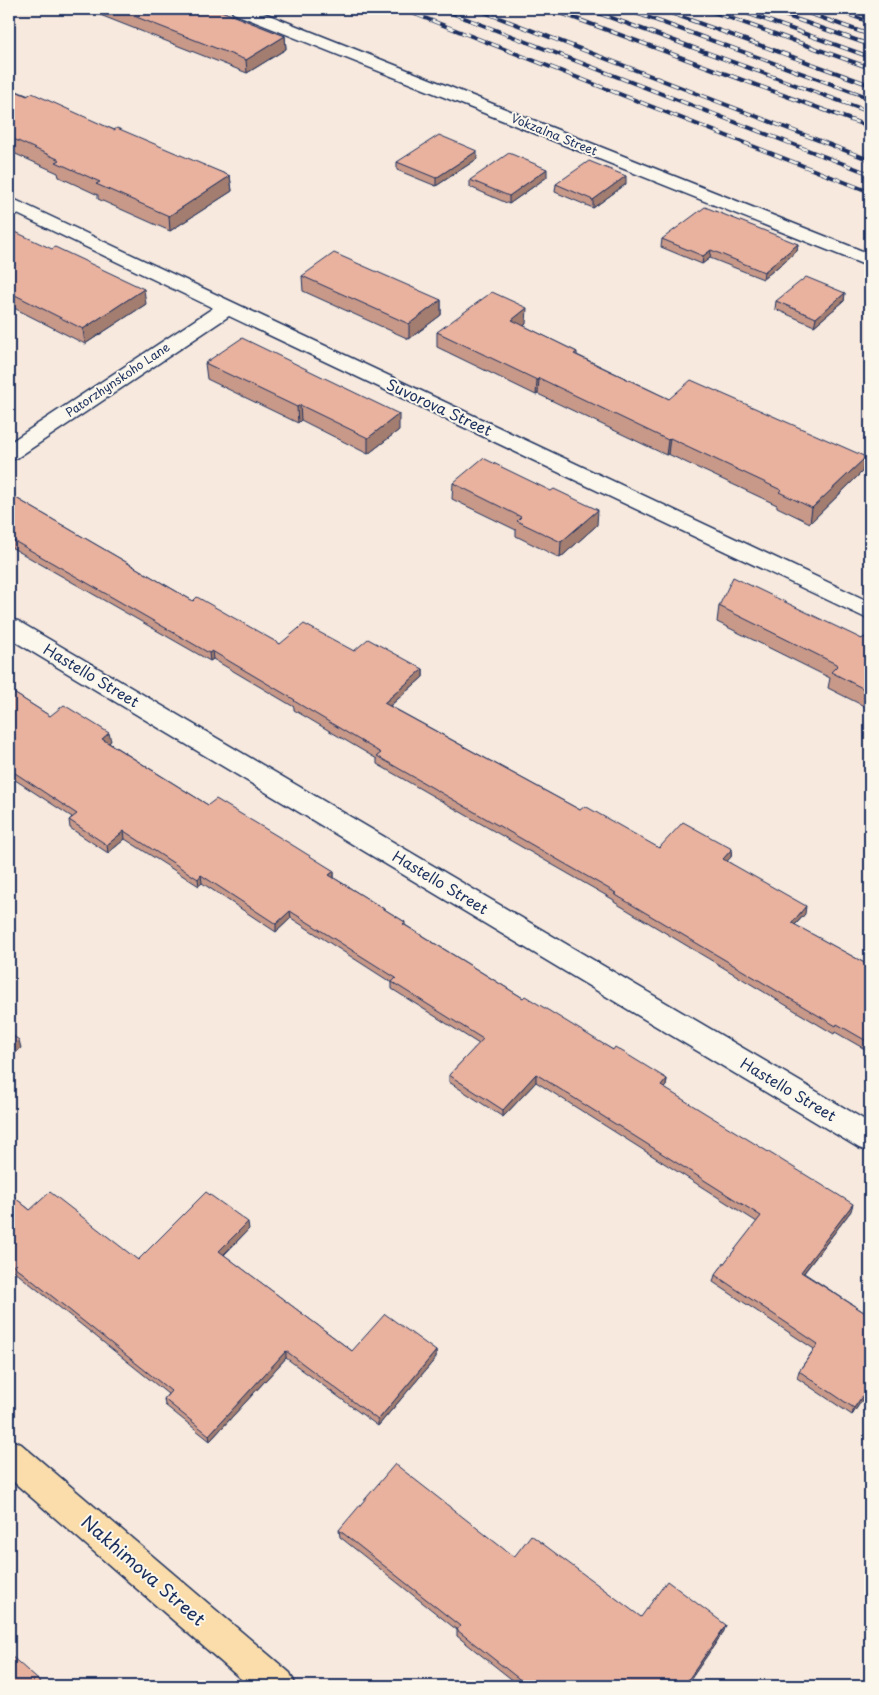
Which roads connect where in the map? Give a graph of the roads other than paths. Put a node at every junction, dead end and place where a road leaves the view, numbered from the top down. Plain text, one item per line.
1 (239, 9) edge
2 (9, 203) edge
3 (870, 261) edge
4 (228, 307) junction
5 (9, 453) edge
6 (870, 612) edge
7 (9, 627) edge
8 (870, 1139) edge
9 (9, 1456) edge
10 (277, 1686) edge

1 - 3 street, Vokzalna Street
2 - 4 street, Suvorova Street
4 - 5 street, Patorzhynskoho Lane
4 - 6 street, Suvorova Street
7 - 8 street, Hastello Street
9 - 10 main road, Nakhimova Street

